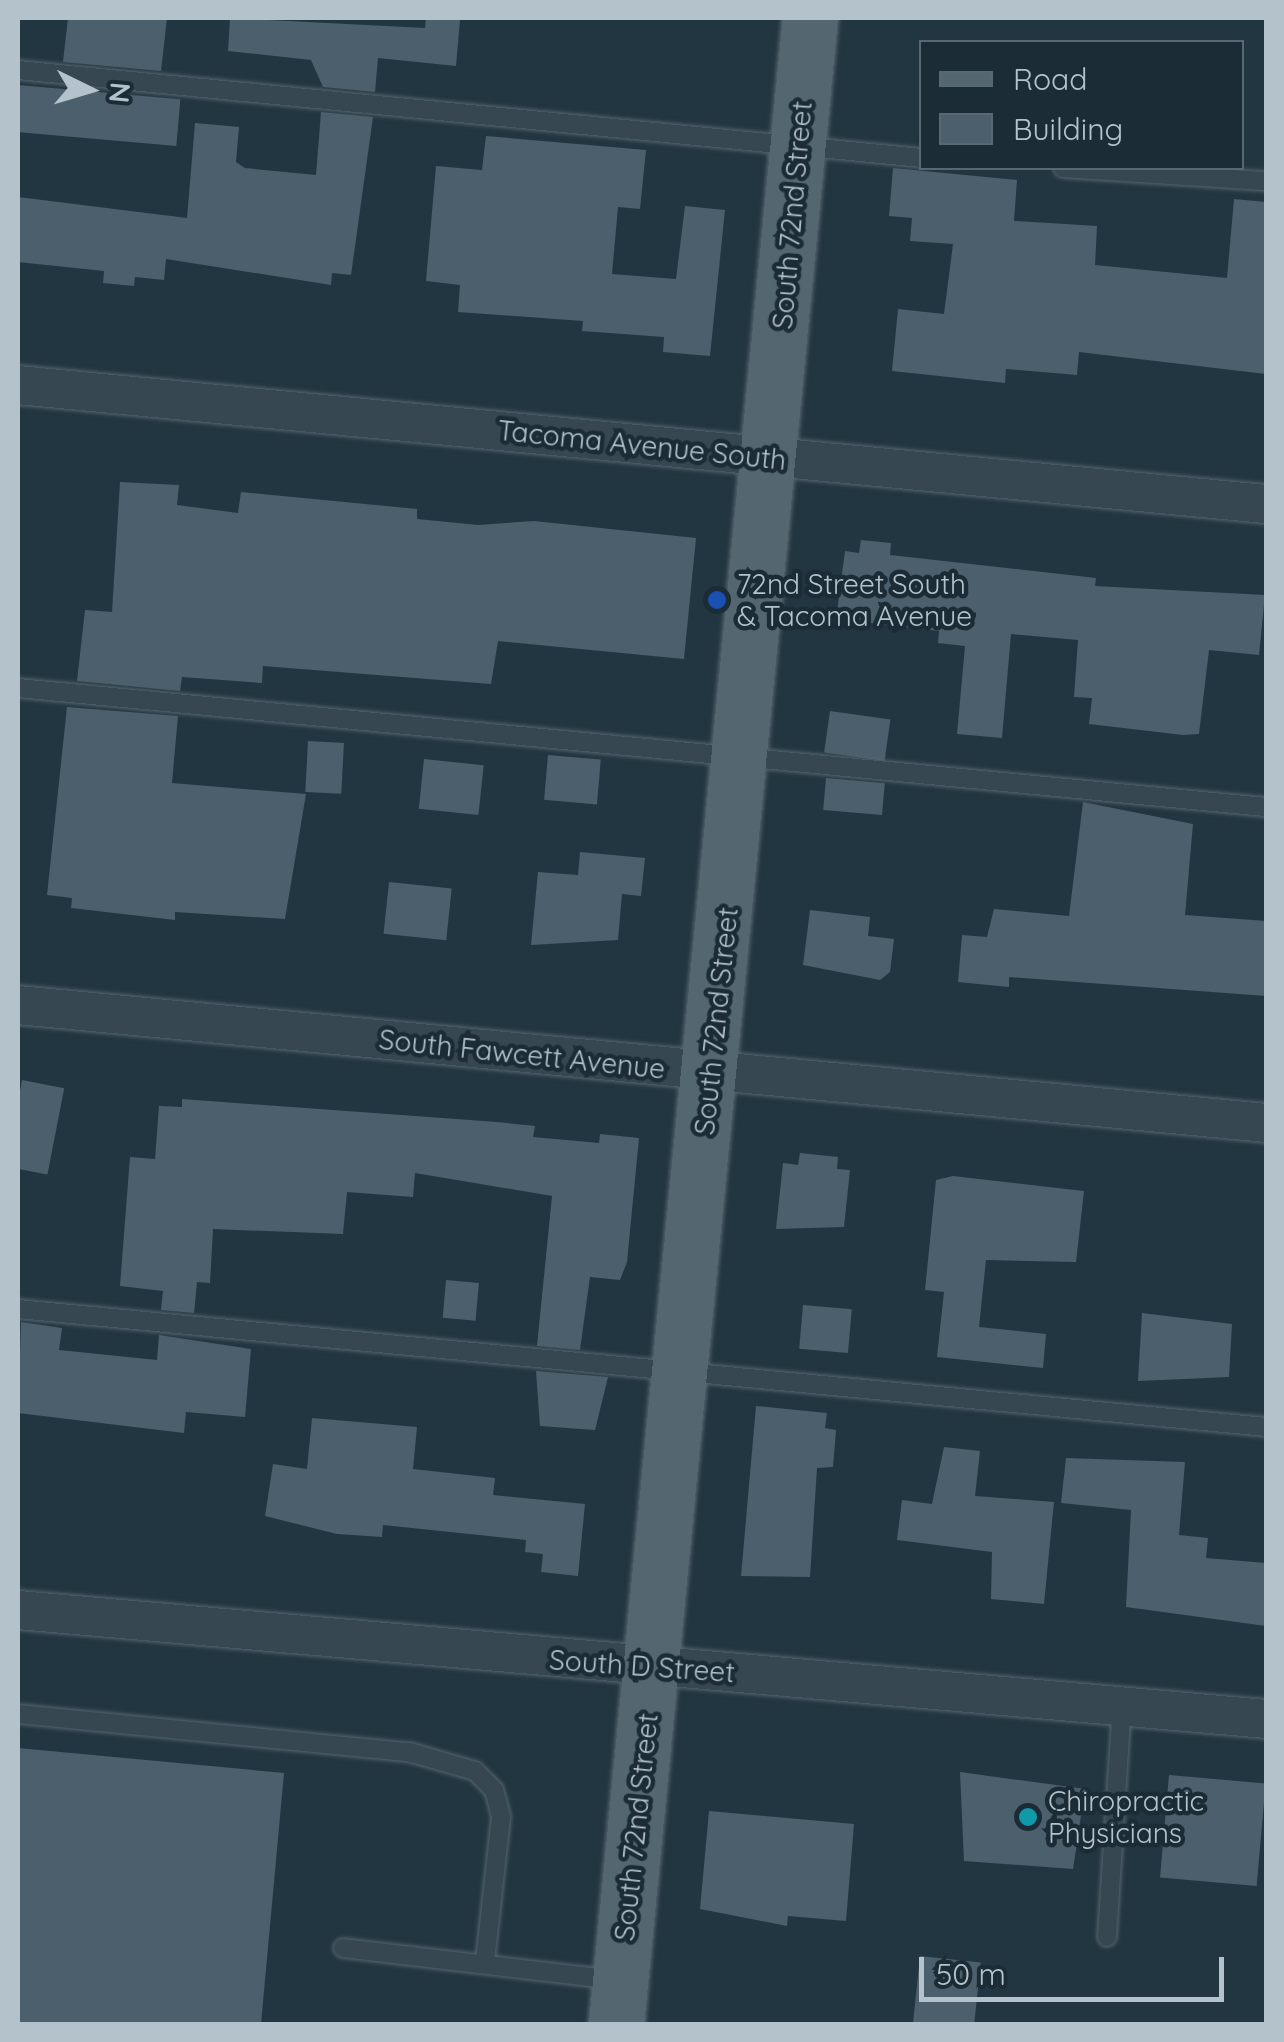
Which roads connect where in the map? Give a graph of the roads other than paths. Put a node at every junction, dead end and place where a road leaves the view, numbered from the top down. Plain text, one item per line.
1 (810, 18) edge
2 (18, 70) edge
3 (798, 148) junction
4 (919, 158) edge
5 (1097, 170) edge
6 (1266, 180) edge
7 (18, 384) edge
8 (770, 457) junction
9 (1266, 504) edge
10 (18, 688) edge
11 (742, 757) junction
12 (1266, 806) edge
13 (18, 1005) edge
14 (711, 1072) junction
15 (1266, 1123) edge
16 (18, 1309) edge
17 (682, 1372) junction
18 (1266, 1427) edge
19 (18, 1610) edge
20 (653, 1668) junction
21 (1122, 1705) junction
22 (18, 1714) edge
23 (1266, 1719) edge
24 (1107, 1937) dead end
25 (343, 1948) dead end
26 (485, 1962) junction
27 (618, 2003) edge

1 - 3 main road, South 72nd Street
2 - 3 lane
3 - 4 lane
3 - 8 main road, South 72nd Street
5 - 6 lane
7 - 8 street, Tacoma Avenue South
8 - 9 street, Tacoma Avenue South
8 - 11 main road, South 72nd Street
10 - 11 lane
11 - 12 lane
11 - 14 main road, South 72nd Street
13 - 14 street, South Fawcett Avenue
14 - 15 street, South Fawcett Avenue
14 - 17 main road, South 72nd Street
16 - 17 lane
17 - 18 lane
17 - 20 main road, South 72nd Street
19 - 20 street, South D Street
20 - 21 street, South D Street
20 - 27 main road, South 72nd Street
21 - 23 street, South D Street
21 - 24 lane
22 - 26 lane
25 - 26 lane
26 - 27 lane

